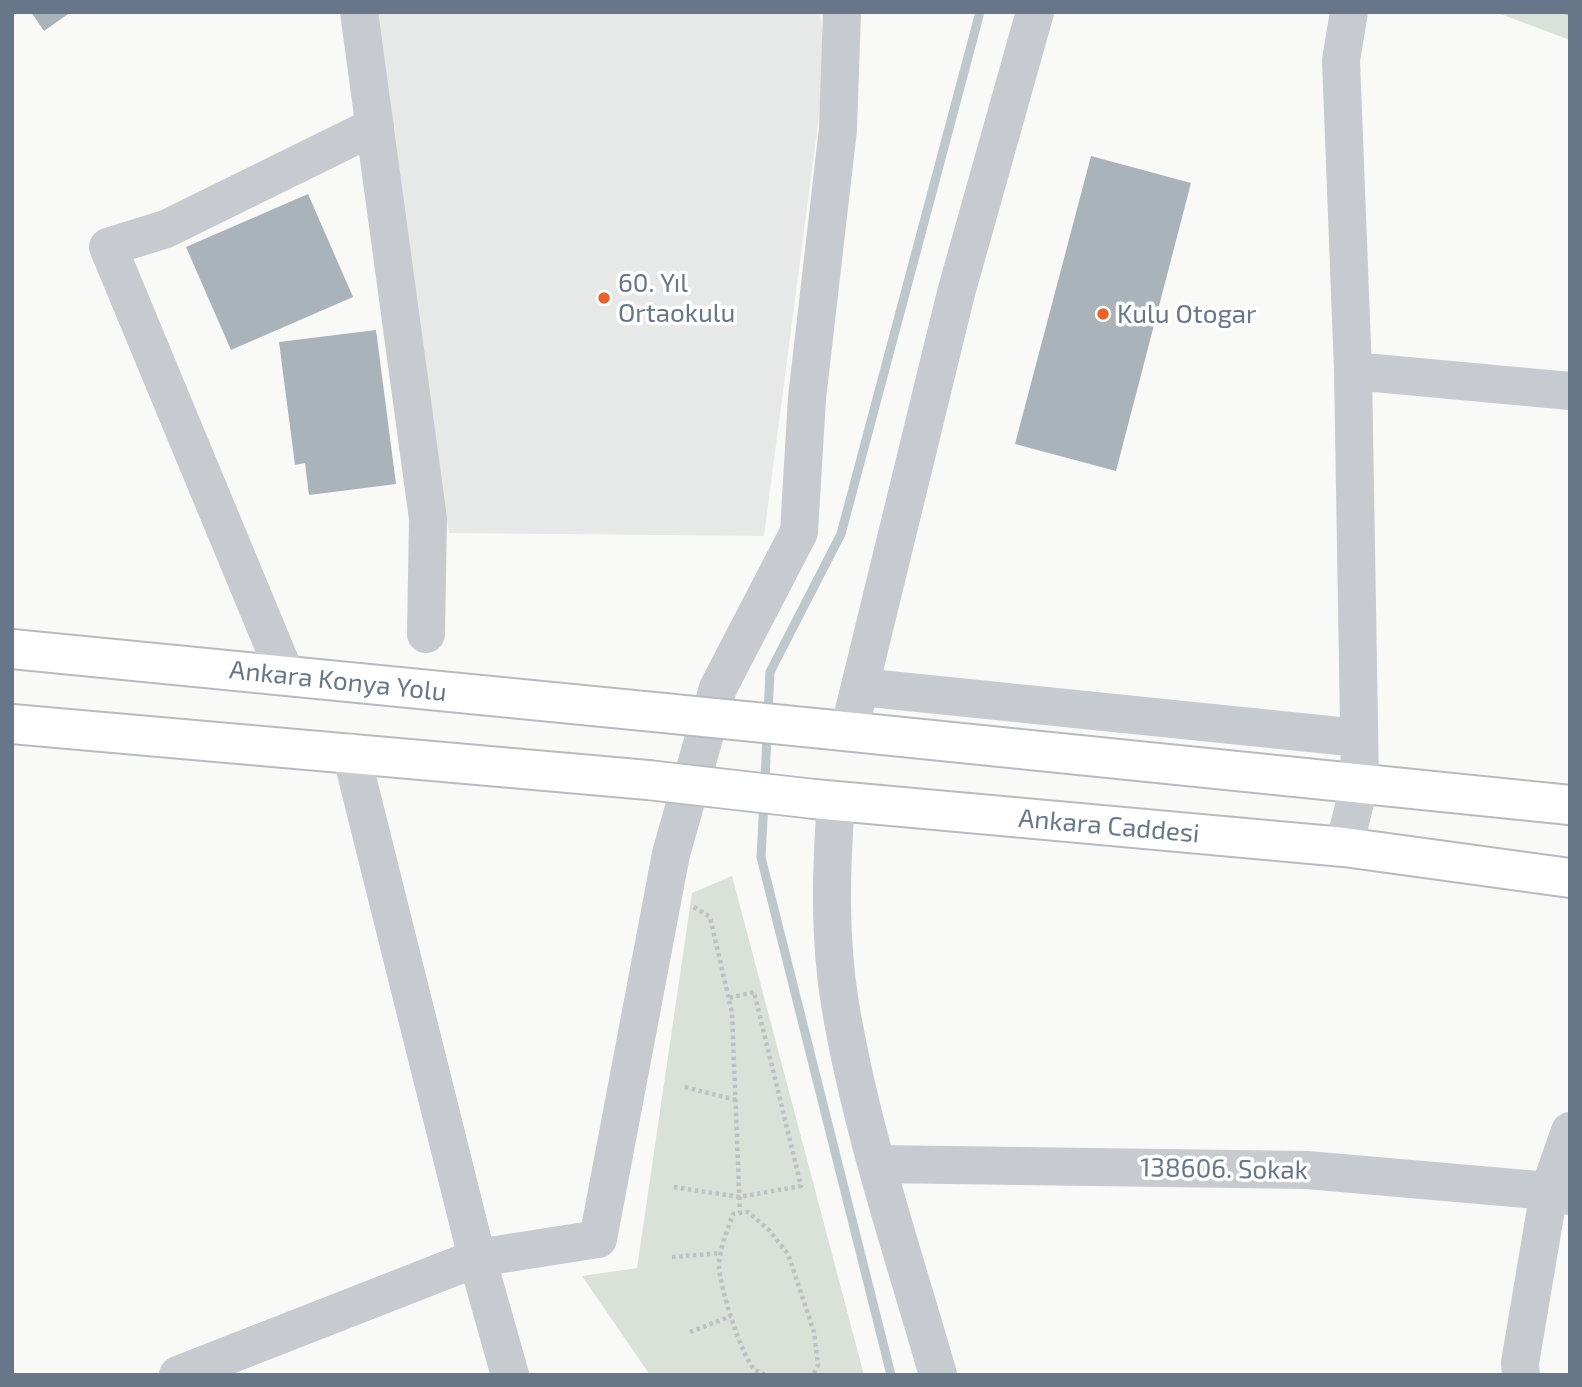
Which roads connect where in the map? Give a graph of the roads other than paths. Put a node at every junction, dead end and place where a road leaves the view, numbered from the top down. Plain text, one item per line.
1 (359, 12) edge
2 (842, 12) edge
3 (1035, 12) edge
4 (1349, 12) edge
5 (375, 125) junction
6 (1353, 371) junction
7 (1570, 391) edge
8 (425, 634) dead end
9 (12, 649) edge
10 (286, 676) junction
11 (860, 687) junction
12 (12, 724) edge
13 (837, 730) junction
14 (1359, 738) junction
15 (351, 753) junction
16 (1360, 782) junction
17 (825, 801) junction
18 (1570, 805) edge
19 (1344, 847) junction
20 (1570, 878) edge
21 (1570, 1131) edge
22 (878, 1164) junction
23 (1559, 1193) edge
24 (477, 1258) junction
25 (1528, 1314) junction
26 (178, 1375) edge
27 (510, 1375) edge
28 (938, 1375) edge
29 (1498, 1375) edge
30 (1521, 1375) edge

1 - 5 street
2 - 24 street
3 - 11 street
4 - 6 street
5 - 8 street
5 - 10 street
6 - 7 street
6 - 14 street
9 - 10 highway, Ankara Konya Yolu
10 - 13 highway, Ankara Konya Yolu, bridge
11 - 13 street
11 - 14 street
12 - 15 highway
13 - 16 highway
14 - 16 street
15 - 17 highway, Ankara Caddesi, bridge
15 - 24 street
16 - 18 highway
16 - 19 street
17 - 19 highway, Ankara Caddesi
17 - 22 street
19 - 20 highway, Ankara Caddesi
21 - 23 street
22 - 23 street, 138606. Sokak
22 - 28 street
23 - 25 street
24 - 26 street
24 - 27 street
25 - 29 street
25 - 30 street

